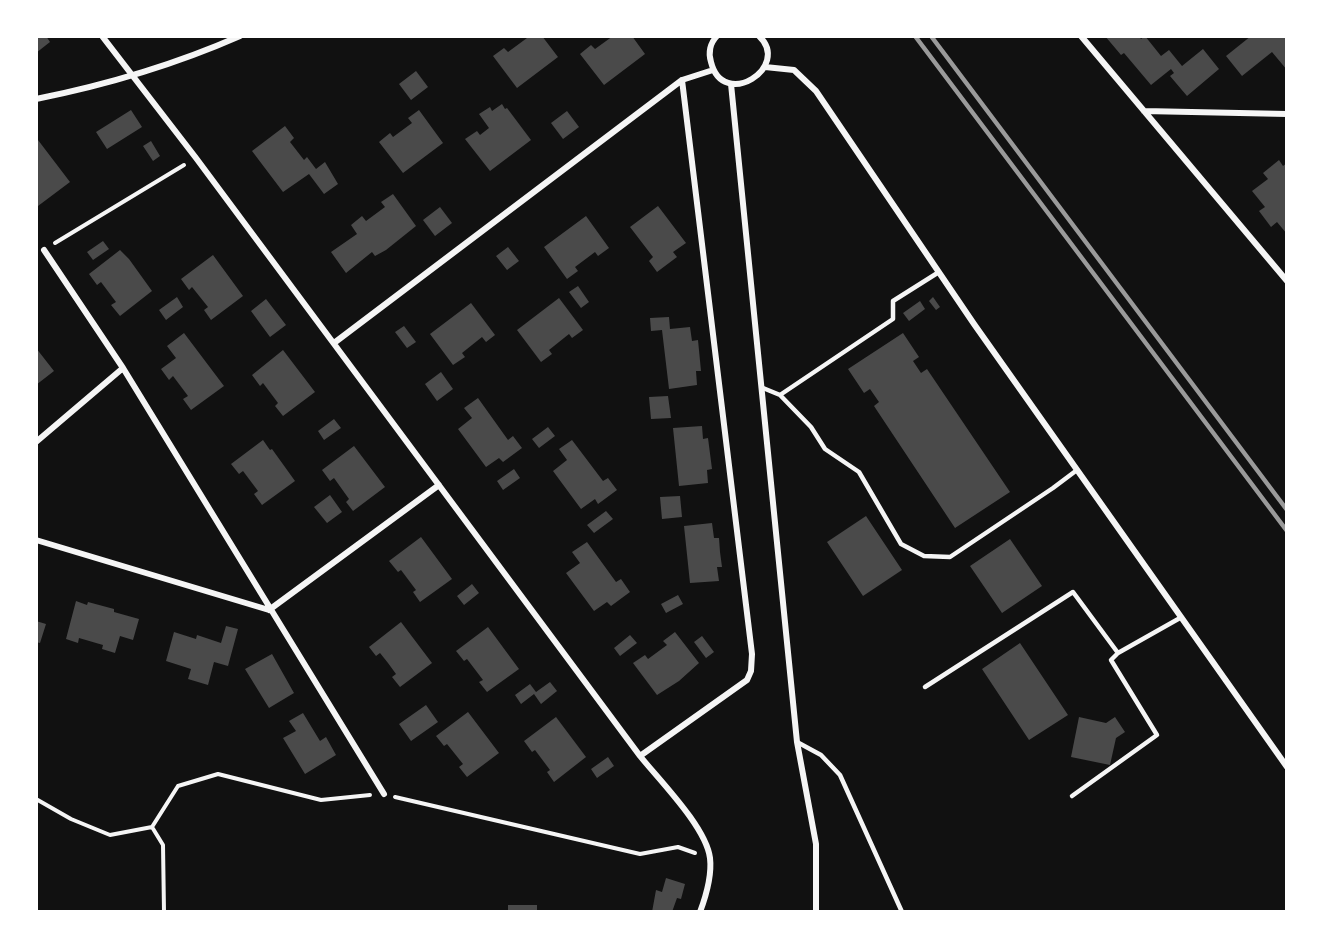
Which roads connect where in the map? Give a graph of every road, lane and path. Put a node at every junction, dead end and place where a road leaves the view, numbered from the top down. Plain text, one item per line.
1 (102, 36) edge
2 (240, 36) edge
3 (717, 36) edge
4 (759, 36) edge
5 (1081, 36) edge
6 (765, 67) junction
7 (713, 70) junction
8 (132, 76) junction
9 (682, 80) junction
10 (731, 84) junction
11 (36, 99) edge
12 (1144, 111) junction
13 (1287, 114) edge
14 (196, 158) junction
15 (44, 250) joint
16 (939, 272) junction
17 (1287, 281) edge
18 (334, 343) junction
19 (123, 369) junction
20 (762, 388) junction
21 (780, 395) junction
22 (36, 442) edge
23 (1077, 470) junction
24 (439, 485) junction
25 (36, 540) edge
26 (269, 610) junction
27 (1180, 618) junction
28 (1118, 652) junction
29 (925, 687) dead end
30 (797, 742) junction
31 (640, 756) junction
32 (1287, 766) edge
33 (384, 794) junction
34 (1072, 796) dead end
35 (36, 799) edge
36 (152, 827) junction
37 (710, 858) junction
38 (164, 912) edge
39 (700, 912) edge
40 (816, 912) edge
41 (902, 912) edge

1 - 8 street
2 - 8 street
3 - 7 street
4 - 6 street
5 - 12 street
6 - 10 street
6 - 16 street
7 - 9 street
7 - 10 street
8 - 11 street
8 - 14 street
9 - 18 street
9 - 31 street
10 - 20 street
12 - 13 street
12 - 17 street
14 - 15 path
14 - 18 street
15 - 19 street
16 - 21 lane
16 - 23 street
18 - 24 street
19 - 22 street
19 - 26 street
20 - 21 lane
20 - 30 street
21 - 23 lane
23 - 27 street
24 - 26 street
24 - 31 street
25 - 26 street
26 - 33 street
27 - 28 lane
27 - 32 street
28 - 29 lane
28 - 34 lane
30 - 40 street
30 - 41 lane
31 - 37 street
33 - 36 path
33 - 37 path
35 - 36 path
36 - 38 path
37 - 39 street

